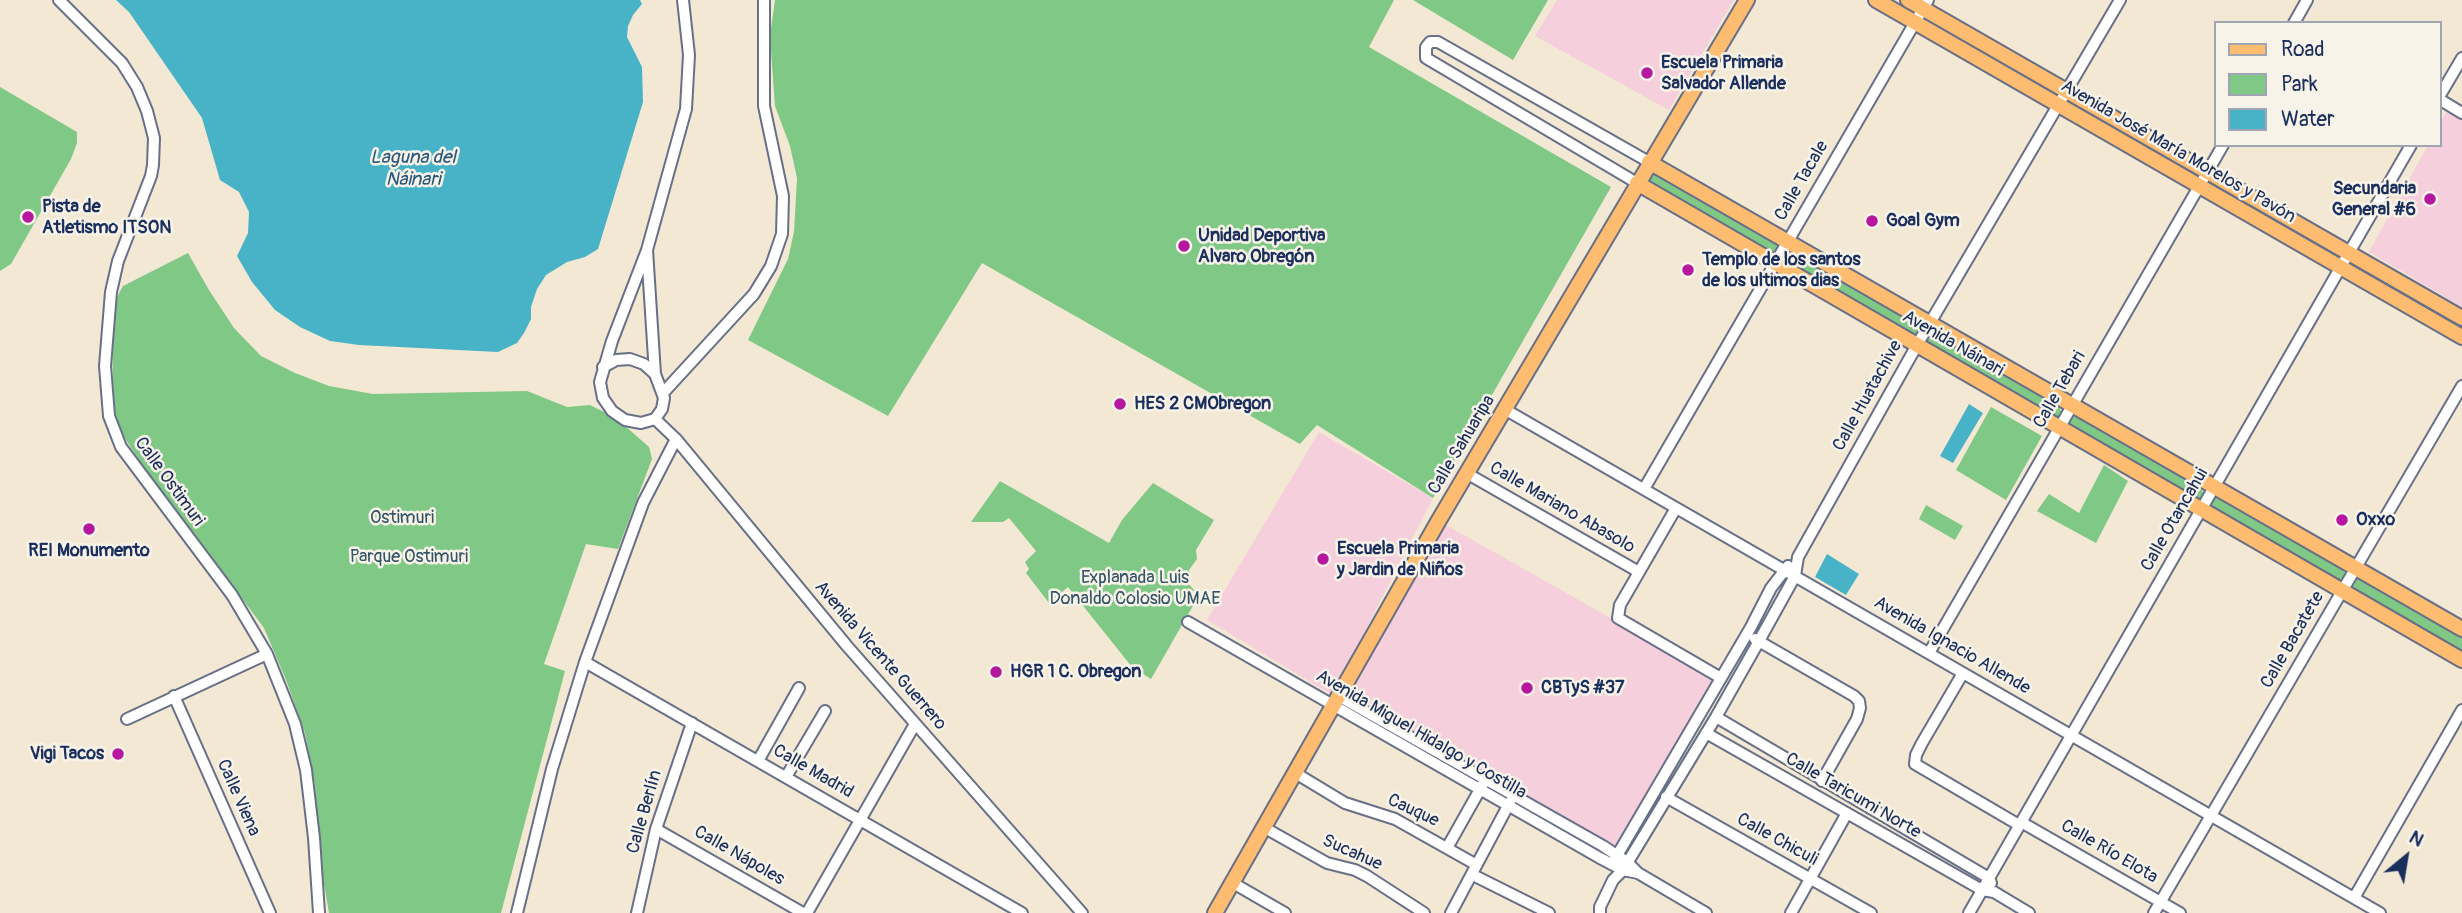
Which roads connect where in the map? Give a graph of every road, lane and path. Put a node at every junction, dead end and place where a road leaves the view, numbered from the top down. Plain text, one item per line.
1 (58, 0) edge
2 (683, 0) edge
3 (764, 0) edge
4 (1747, 0) edge
5 (1876, 0) edge
6 (1908, 0) edge
7 (2120, 0) edge
8 (2307, 0) edge
9 (1925, 4) edge
10 (2296, 19) edge
11 (1914, 22) junction
12 (2462, 58) edge
13 (2067, 91) junction
14 (2441, 95) edge
15 (2441, 99) edge
16 (2059, 105) junction
17 (2462, 113) edge
18 (2222, 147) edge
19 (2410, 147) edge
20 (1649, 162) junction
21 (2208, 171) junction
22 (1637, 183) junction
23 (2199, 185) junction
24 (1788, 241) junction
25 (647, 250) junction
26 (2349, 253) junction
27 (1775, 264) junction
28 (2340, 267) junction
29 (2462, 318) edge
30 (1930, 323) junction
31 (2462, 337) edge
32 (1917, 345) junction
33 (603, 367) junction
34 (655, 374) junction
35 (2462, 386) edge
36 (663, 393) junction
37 (2071, 405) junction
38 (1506, 410) junction
39 (655, 419) junction
40 (2059, 427) junction
41 (676, 439) junction
42 (1468, 474) junction
43 (2214, 487) junction
44 (1644, 489) junction
45 (1676, 508) junction
46 (2201, 509) junction
47 (1798, 557) junction
48 (2355, 568) junction
49 (1783, 569) junction
50 (1639, 572) junction
51 (1795, 576) junction
52 (2342, 591) junction
53 (1188, 622) dead end
54 (2462, 629) edge
55 (1746, 634) junction
56 (1759, 641) junction
57 (1929, 653) junction
58 (267, 654) junction
59 (2462, 660) edge
60 (585, 662) junction
61 (1963, 673) junction
62 (1721, 678) junction
63 (799, 688) dead end
64 (174, 696) junction
65 (1337, 701) junction
66 (2462, 710) edge
67 (825, 711) dead end
68 (1716, 717) junction
69 (127, 719) dead end
70 (692, 723) junction
71 (915, 724) junction
72 (1706, 733) junction
73 (2070, 735) junction
74 (758, 761) junction
75 (1297, 774) junction
76 (786, 777) junction
77 (1822, 781) junction
78 (1483, 784) junction
79 (1514, 795) junction
80 (1666, 797) junction
81 (1508, 806) junction
82 (1847, 813) junction
83 (2210, 816) junction
84 (860, 819) junction
85 (2020, 823) junction
86 (1265, 828) junction
87 (656, 829) junction
88 (1447, 848) junction
89 (1614, 860) junction
90 (1625, 866) junction
91 (1474, 869) junction
92 (1810, 878) junction
93 (1989, 878) junction
94 (1613, 880) junction
95 (1233, 883) junction
96 (1982, 890) junction
97 (1994, 892) junction
98 (2354, 898) junction
99 (2160, 902) junction
100 (1406, 908) edge
101 (270, 913) edge
102 (319, 913) edge
103 (517, 913) edge
104 (637, 913) edge
105 (805, 913) edge
106 (1022, 913) edge
107 (1082, 913) edge
108 (1215, 913) edge
109 (1285, 913) edge
110 (1424, 913) edge
111 (1451, 913) edge
112 (1549, 913) edge
113 (1600, 913) edge
114 (1706, 913) edge
115 (1791, 913) edge
116 (1871, 913) edge
117 (1969, 913) edge
118 (2029, 913) edge
119 (2154, 913) edge
120 (2180, 913) edge
121 (2380, 913) edge

1 - 58 street, Calle Ostimuri
2 - 25 street
3 - 36 street
4 - 20 main road, Calle Sahuaripa
5 - 11 main road, Avenida José María Morelos y Pavón
6 - 9 main road, Avenida José María Morelos y Pavón
7 - 13 street, Calle Huatachive
8 - 10 street
9 - 11 street, Calle Tacale
9 - 13 main road, Avenida José María Morelos y Pavón
11 - 16 main road, Avenida José María Morelos y Pavón
11 - 24 street, Calle Tacale
12 - 14 street
13 - 16 street, Calle Huatachive
13 - 21 main road, Avenida José María Morelos y Pavón
15 - 17 street
16 - 23 main road, Avenida José María Morelos y Pavón
16 - 30 street, Calle Huatachive
18 - 21 street, Calle Tebari
19 - 26 street, Calle Otancahui
20 - 22 main road, Calle Sahuaripa
20 - 22 street, Avenida Náinari
20 - 24 main road, Avenida Náinari
21 - 23 street, Calle Tebari
21 - 26 main road, Avenida José María Morelos y Pavón
22 - 27 main road, Avenida Náinari
22 - 38 main road, Calle Sahuaripa
23 - 28 main road, Avenida José María Morelos y Pavón
23 - 37 street, Calle Tebari
24 - 27 street, Calle Tacale
24 - 30 main road, Avenida Náinari
25 - 33 street
25 - 34 street
26 - 28 street, Calle Otancahui
26 - 29 main road, Avenida José María Morelos y Pavón
27 - 32 main road, Avenida Náinari
27 - 44 street, Calle Tacale
28 - 31 main road, Avenida José María Morelos y Pavón
28 - 43 street, Calle Otancahui
30 - 32 street, Calle Huatachive
30 - 37 main road, Avenida Náinari
32 - 40 main road, Avenida Náinari
32 - 47 street, Calle Huatachive
33 - 34 street
33 - 39 street
34 - 36 street
35 - 48 street, Calle Bacatete
36 - 39 street
37 - 40 street, Calle Tebari
37 - 43 main road, Avenida Náinari
38 - 42 main road, Calle Sahuaripa
38 - 44 street, Avenida Ignacio Allende
39 - 41 street, Avenida Vicente Guerrero
40 - 46 main road, Avenida Náinari
40 - 57 street, Calle Tebari
41 - 60 street
41 - 71 street, Avenida Vicente Guerrero
42 - 50 street, Calle Mariano Abasolo
42 - 65 main road, Calle Sahuaripa
43 - 46 street, Calle Otancahui
43 - 48 main road, Avenida Náinari
44 - 45 street, Avenida Ignacio Allende
45 - 49 street, Avenida Ignacio Allende
45 - 50 street
46 - 52 main road, Avenida Náinari
46 - 73 street, Calle Otancahui
47 - 49 street, Calle Huatachive
47 - 51 street, Calle Huatachive
48 - 52 street, Calle Bacatete
48 - 54 main road, Avenida Náinari
49 - 51 street, Avenida Ignacio Allende
49 - 55 street, Calle Huatachive
50 - 62 street
51 - 56 street, Calle Huatachive
51 - 57 street, Avenida Ignacio Allende
52 - 59 main road, Avenida Náinari
52 - 83 street, Calle Bacatete
53 - 65 street, Avenida Miguel Hidalgo y Costilla
55 - 56 street
55 - 62 street, Calle Huatachive
56 - 68 street, Calle Huatachive
56 - 77 street
57 - 61 street, Avenida Ignacio Allende
58 - 64 street
58 - 102 street, Calle Ostimuri
60 - 70 street, Calle Madrid
60 - 103 street
61 - 73 street, Avenida Ignacio Allende
61 - 85 street, Calle Río Elota
62 - 89 street, Calle Huatachive
63 - 74 street
64 - 69 street
64 - 101 street, Calle Viena
65 - 75 main road, Calle Sahuaripa
65 - 78 street, Avenida Miguel Hidalgo y Costilla
66 - 98 street
67 - 76 street
68 - 72 street, Calle Huatachive
68 - 77 street, Calle Taricumi Norte
70 - 74 street, Calle Madrid
70 - 87 street, Calle Berlín
71 - 84 street
71 - 107 street, Avenida Vicente Guerrero
72 - 80 street, Calle Huatachive
72 - 82 street, Calle Taricumi Norte
73 - 83 street, Avenida Ignacio Allende
73 - 85 street, Calle Otancahui
74 - 76 street, Calle Madrid
75 - 86 main road, Calle Sahuaripa
75 - 88 street, Cauque
76 - 84 street, Calle Madrid
77 - 93 street, Calle Taricumi Norte
78 - 79 street, Avenida Miguel Hidalgo y Costilla
78 - 81 street, Avenida Miguel Hidalgo y Costilla
78 - 88 street
79 - 81 street
79 - 89 street, Avenida Miguel Hidalgo y Costilla
80 - 90 street, Calle Huatachive
80 - 92 street, Calle Chiculi
81 - 89 street, Avenida Miguel Hidalgo y Costilla
81 - 91 street
82 - 92 street
82 - 96 street, Calle Taricumi Norte
83 - 98 street, Avenida Ignacio Allende
83 - 99 street, Calle Bacatete
84 - 105 street
84 - 106 street, Calle Madrid
85 - 93 street, Calle Otancahui
85 - 99 street, Calle Río Elota
86 - 95 main road, Calle Sahuaripa
86 - 100 street, Sucahue
87 - 104 street, Calle Berlín
87 - 105 street, Calle Nápoles
88 - 91 street, Cauque
89 - 90 street, Avenida Miguel Hidalgo y Costilla
89 - 94 street
90 - 94 street, Calle Huatachive
90 - 114 street, Avenida Miguel Hidalgo y Costilla
91 - 111 street
91 - 112 street, Cauque
92 - 115 street
92 - 116 street, Calle Chiculi
93 - 96 street, Calle Otancahui
93 - 97 street
94 - 113 street
95 - 108 main road, Calle Sahuaripa
95 - 109 street
96 - 97 street
96 - 117 street, Calle Otancahui
97 - 118 street
98 - 121 street, Avenida Ignacio Allende
99 - 119 street, Calle Bacatete
99 - 120 street, Calle Río Elota
100 - 110 street, Sucahue

